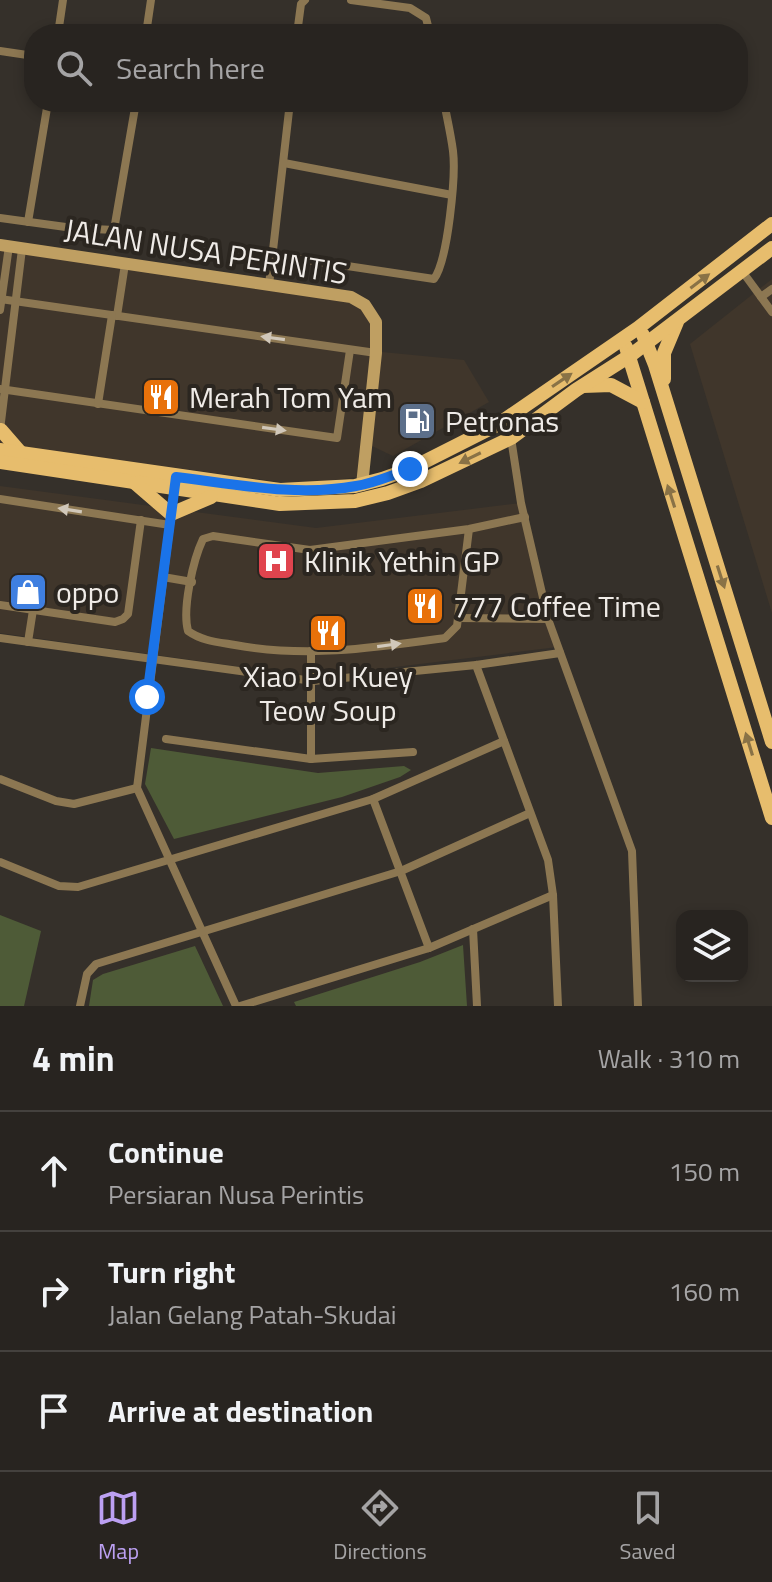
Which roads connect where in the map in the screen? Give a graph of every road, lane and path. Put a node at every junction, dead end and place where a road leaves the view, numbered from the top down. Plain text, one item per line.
1 (63, 0) edge
2 (151, 0) edge
3 (305, 0) edge
4 (351, 0) edge
5 (59, 24) edge
6 (147, 24) edge
7 (298, 24) edge
8 (428, 24) edge
9 (0, 51) edge
10 (24, 55) edge
11 (46, 112) edge
12 (134, 112) edge
13 (289, 112) edge
14 (446, 112) edge
15 (284, 163) junction
16 (452, 195) junction
17 (0, 218) edge
18 (28, 222) junction
19 (772, 224) edge
20 (4, 245) edge
21 (772, 248) edge
22 (22, 249) junction
23 (274, 255) junction
24 (125, 264) junction
25 (742, 271) junction
26 (269, 285) junction
27 (772, 289) edge
28 (761, 297) junction
29 (1, 299) edge
30 (16, 301) junction
31 (0, 310) edge
32 (772, 312) edge
33 (114, 316) junction
34 (678, 320) junction
35 (638, 328) junction
36 (622, 340) junction
37 (647, 342) junction
38 (350, 350) junction
39 (376, 353) junction
40 (631, 355) junction
41 (582, 386) junction
42 (3, 390) edge
43 (664, 396) junction
44 (643, 402) junction
45 (98, 404) junction
46 (0, 432) edge
47 (511, 438) junction
48 (0, 450) edge
49 (22, 453) junction
50 (0, 462) edge
51 (134, 482) junction
52 (176, 483) junction
53 (362, 485) junction
54 (215, 495) junction
55 (0, 499) edge
56 (525, 517) junction
57 (141, 520) junction
58 (170, 520) junction
59 (469, 529) junction
60 (163, 577) junction
61 (192, 582) junction
62 (0, 605) edge
63 (33, 610) junction
64 (548, 619) junction
65 (457, 622) junction
66 (0, 638) edge
67 (28, 642) junction
68 (311, 651) junction
69 (560, 653) junction
70 (152, 658) junction
71 (476, 665) junction
72 (313, 681) junction
73 (166, 739) dead end
74 (504, 741) junction
75 (772, 742) edge
76 (413, 752) dead end
77 (311, 759) junction
78 (0, 779) edge
79 (137, 788) junction
80 (373, 799) junction
81 (530, 813) junction
82 (772, 818) edge
83 (167, 858) junction
84 (0, 862) edge
85 (401, 871) junction
86 (553, 895) junction
87 (473, 929) junction
88 (201, 931) junction
89 (429, 948) junction
90 (80, 1006) edge
91 (238, 1006) edge
92 (477, 1006) edge
93 (558, 1006) edge
94 (638, 1006) edge

1 - 5 street
2 - 6 street
3 - 7 street
4 - 8 street
9 - 10 street
11 - 18 street
12 - 18 street
13 - 15 street
14 - 16 street
15 - 16 street
15 - 23 street
16 - 23 street
17 - 18 street
35 -> 19 main road
20 - 22 street, JALAN NUSA PERINTIS
20 - 29 street
21 - 25 main road
22 - 24 street, JALAN NUSA PERINTIS
22 - 30 street
23 - 26 street
24 - 26 street, JALAN NUSA PERINTIS
24 - 33 street
25 - 28 street
25 - 34 main road
26 - 39 street, JALAN NUSA PERINTIS
27 - 28 street
28 - 32 street
29 - 30 street
29 - 31 street
30 - 33 street
30 - 42 street
38 -> 33 street
33 - 45 street
34 - 37 main road
34 - 43 main road
35 - 36 main road
35 - 37 main road
36 - 40 main road
53 -> 36 main road
37 - 40 main road
37 - 43 main road
38 - 39 street
45 -> 38 street
39 - 53 street, JALAN NUSA PERINTIS
40 - 41 main road
40 - 44 main road
41 - 44 main road
41 - 47 main road
42 - 45 street
42 - 46 street
43 -> 75 main road
82 -> 44 main road
46 - 49 main road
47 -> 54 main road
47 - 56 street
48 - 49 main road
49 - 52 main road
50 - 51 main road
51 - 52 main road
51 - 58 main road
52 - 53 main road
52 - 54 main road
52 - 58 street
54 - 58 main road
57 -> 55 street
56 - 59 street
56 - 64 street
57 - 58 street
57 - 63 street
58 - 60 street
59 - 61 street
59 - 65 street
60 - 61 street
60 - 70 street
61 - 68 street
62 - 63 street
63 - 67 street
64 - 65 street
64 - 69 street
68 -> 65 street
66 - 67 street
67 - 70 street
68 - 72 street
69 - 71 street
69 - 94 street
70 - 72 street
70 - 79 street
71 - 72 street
71 - 74 street
72 - 77 street
73 - 77 street
74 - 80 street
74 - 81 street
76 - 77 street
78 - 79 street
79 - 83 street
80 - 83 street
80 - 85 street
81 - 85 street
81 - 86 street
83 - 84 street
83 - 88 street
85 - 88 street
85 - 89 street
86 - 87 street
86 - 93 street
87 - 89 street
87 - 92 street
88 - 90 street
88 - 91 street
89 - 91 street

